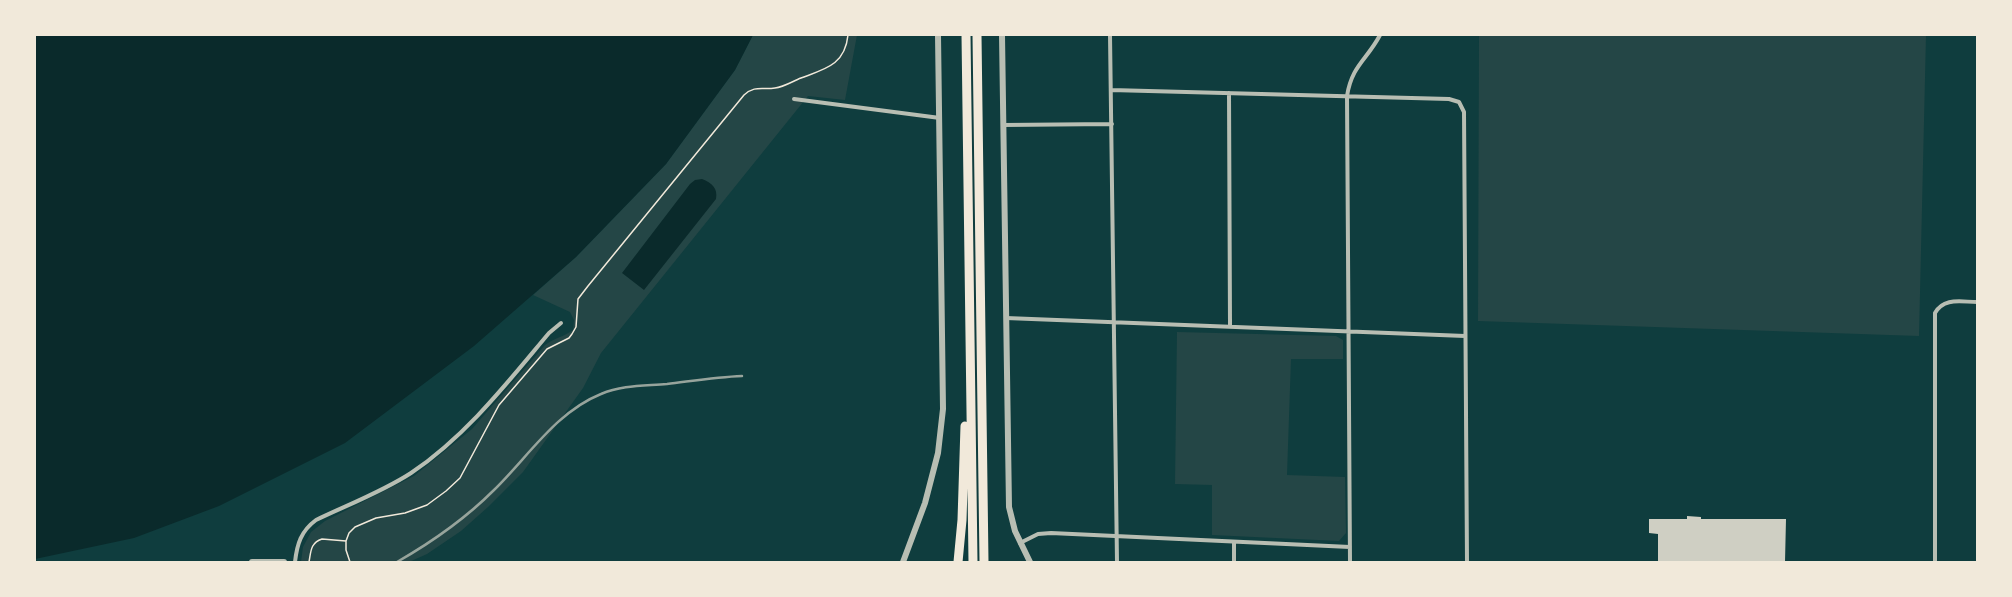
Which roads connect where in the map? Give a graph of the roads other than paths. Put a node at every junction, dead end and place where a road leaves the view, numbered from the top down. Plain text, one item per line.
1 (938, 35) edge
2 (966, 35) edge
3 (976, 35) edge
4 (1002, 35) edge
5 (1110, 35) edge
6 (1380, 35) edge
7 (1111, 90) junction
8 (1229, 93) junction
9 (1346, 96) junction
10 (794, 99) dead end
11 (940, 118) junction
12 (1112, 124) junction
13 (1003, 125) junction
14 (1977, 302) edge
15 (1006, 318) junction
16 (1114, 322) junction
17 (561, 323) dead end
18 (1230, 326) junction
19 (1348, 331) junction
20 (1465, 336) junction
21 (970, 373) junction
22 (982, 451) junction
23 (1117, 537) junction
24 (1234, 542) junction
25 (1020, 543) junction
26 (1350, 547) junction
27 (252, 562) edge
28 (284, 562) edge
29 (295, 562) edge
30 (902, 562) edge
31 (958, 562) edge
32 (973, 562) edge
33 (984, 562) edge
34 (990, 562) edge
35 (1030, 562) edge
36 (1117, 562) edge
37 (1234, 562) edge
38 (1350, 562) edge
39 (1467, 562) edge
40 (1935, 562) edge

1 - 11 street
2 - 21 highway
3 - 22 highway
4 - 13 street
5 - 7 street
6 - 9 street
7 - 8 street
7 - 12 street
8 - 9 street
8 - 18 street
9 - 19 street
9 - 20 street
10 - 11 street
11 - 30 street
12 - 13 street
12 - 16 street
13 - 15 street
14 - 40 street
15 - 16 street
15 - 25 street
16 - 18 street
16 - 23 street
17 - 29 street
18 - 19 street
19 - 20 street
19 - 26 street
20 - 39 street
21 - 31 highway
21 - 32 highway
22 - 33 highway
22 - 34 highway
23 - 24 street
23 - 25 street
23 - 36 street
24 - 26 street
24 - 37 street
25 - 35 street
26 - 38 street
27 - 28 street

